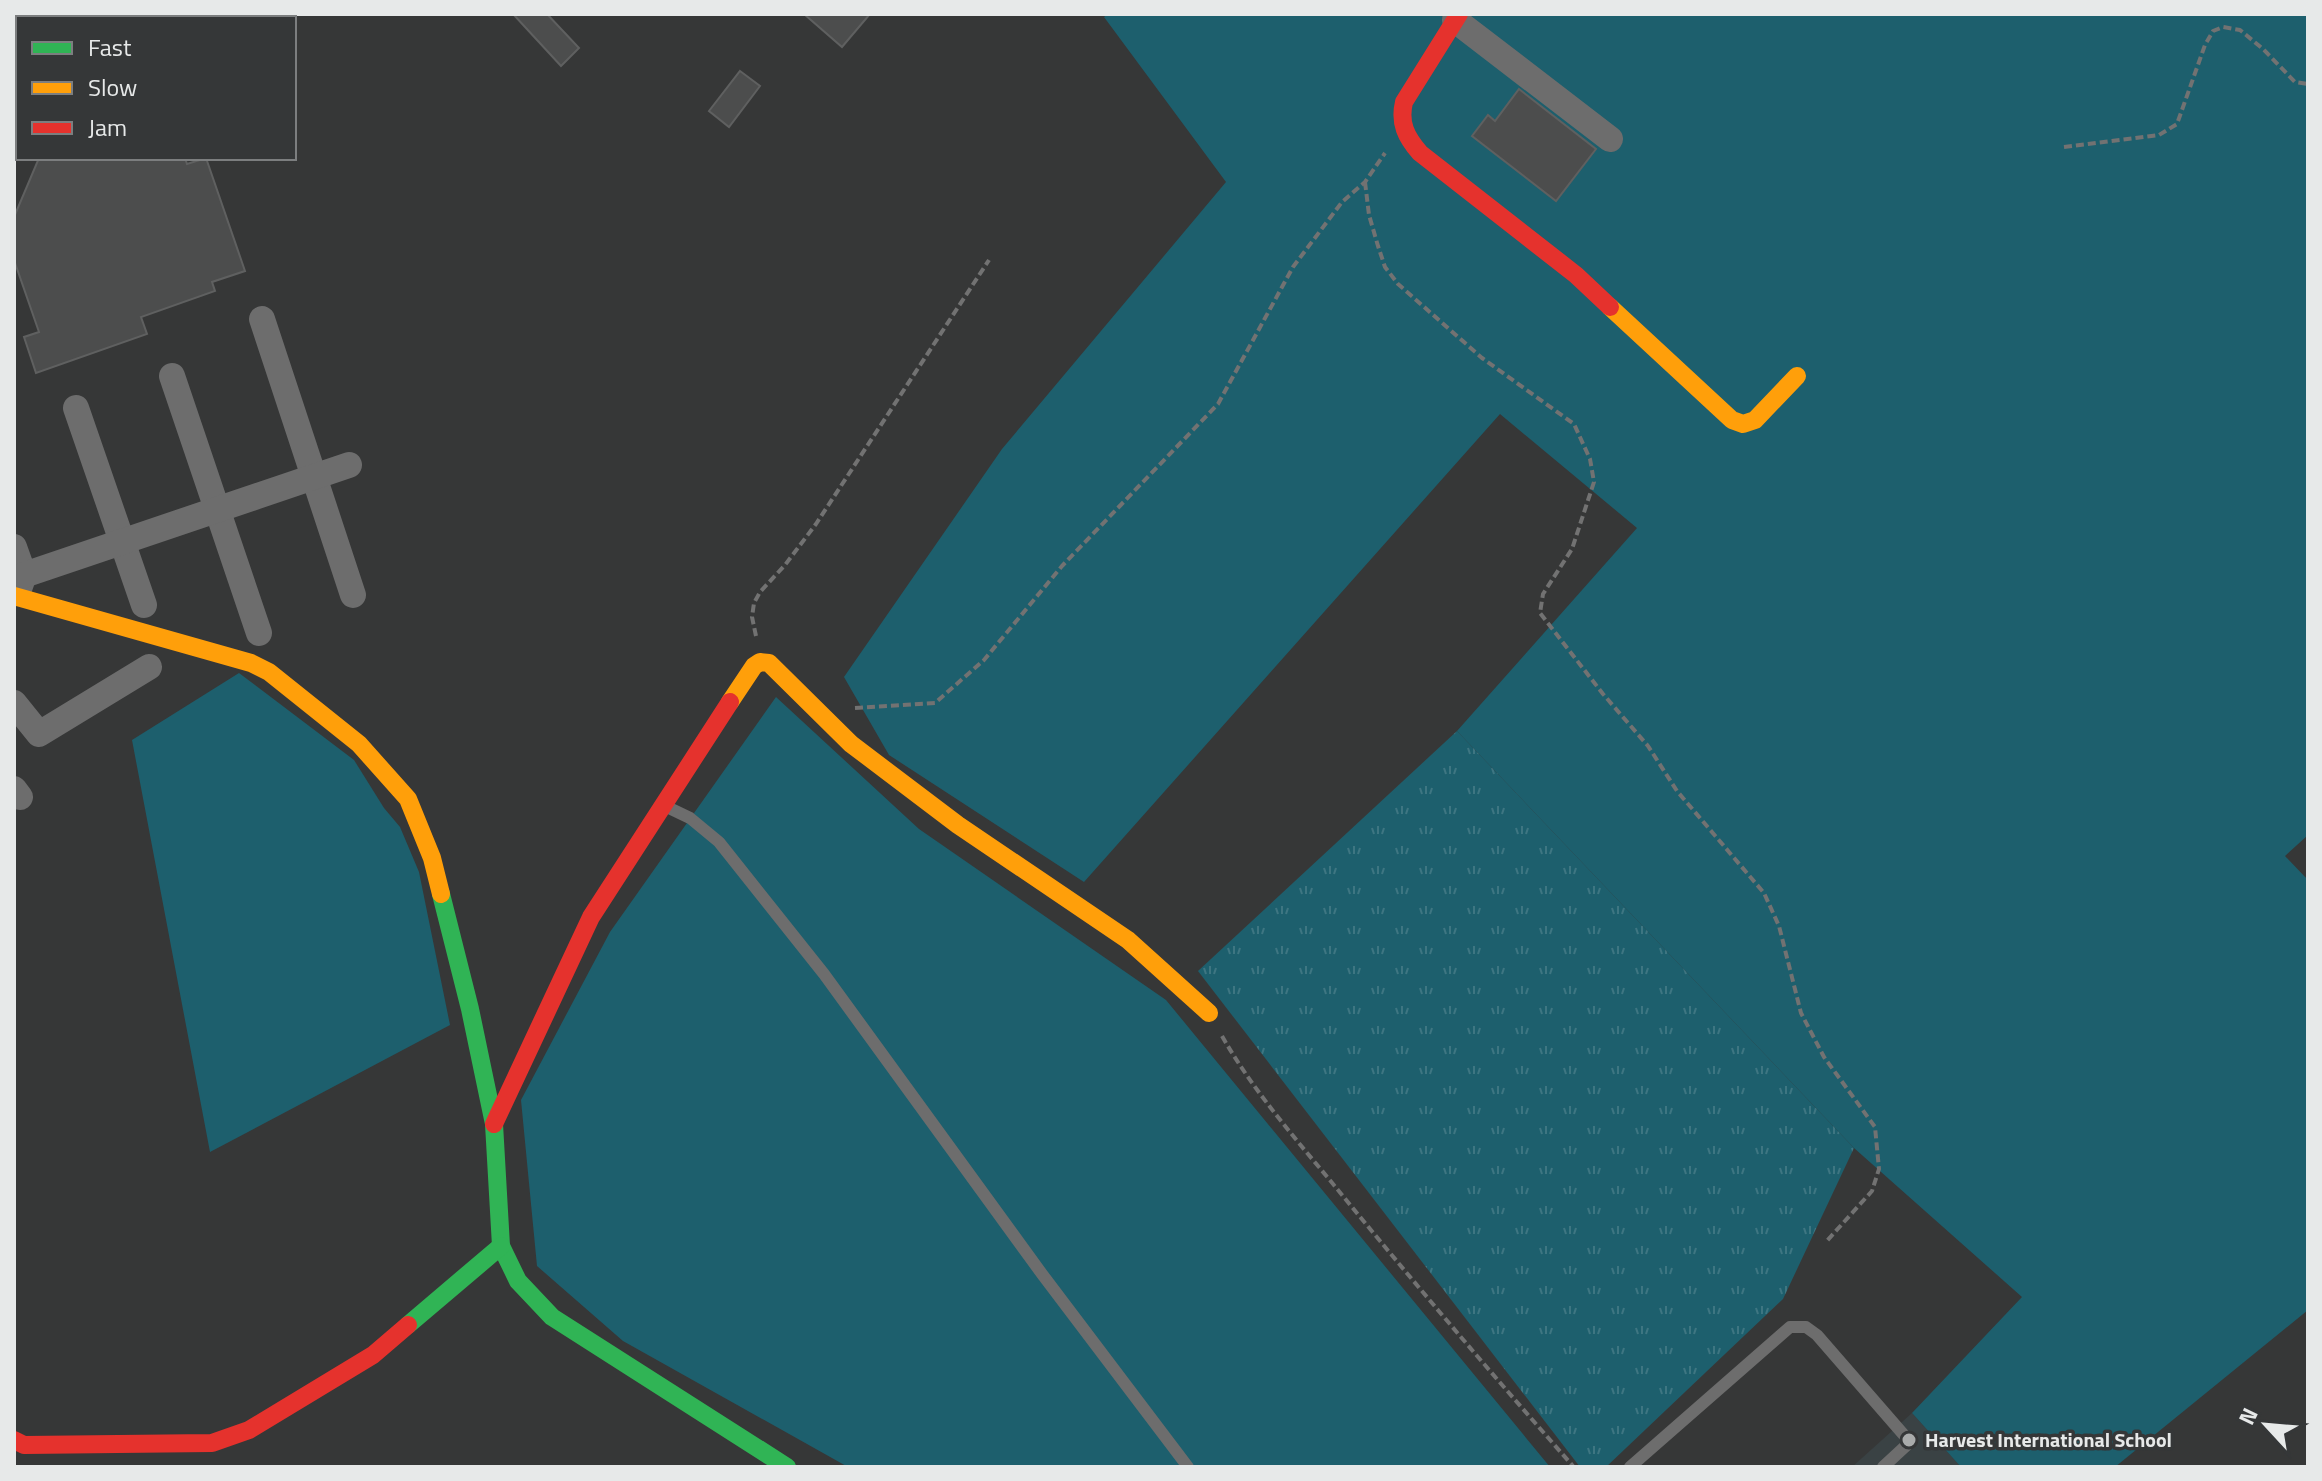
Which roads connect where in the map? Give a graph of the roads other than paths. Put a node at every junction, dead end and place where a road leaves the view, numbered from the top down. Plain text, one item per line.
1 (1457, 17) edge
2 (1610, 139) dead end
3 (262, 319) dead end
4 (172, 376) dead end
5 (1797, 376) dead end
6 (76, 408) dead end
7 (349, 465) dead end
8 (314, 477) junction
9 (217, 509) junction
10 (122, 542) junction
11 (14, 547) edge
12 (18, 589) edge
13 (353, 595) dead end
14 (144, 605) dead end
15 (259, 633) dead end
16 (149, 667) dead end
17 (14, 703) edge
18 (663, 805) junction
19 (1209, 1013) road end
20 (494, 1124) junction
21 (501, 1246) junction
22 (14, 1440) edge
23 (787, 1467) edge
24 (1188, 1467) edge
25 (1630, 1467) edge
26 (1883, 1467) edge

1 - 2 street
1 - 5 street
3 - 8 street
4 - 9 street
6 - 10 street
7 - 8 street
8 - 9 street
8 - 13 street
9 - 10 street
9 - 15 street
10 - 12 street
10 - 14 street
11 - 12 street
12 - 20 street
16 - 17 street
18 - 19 street
18 - 20 street
18 - 24 lane
20 - 21 street
21 - 22 street
21 - 23 street
25 - 26 lane

